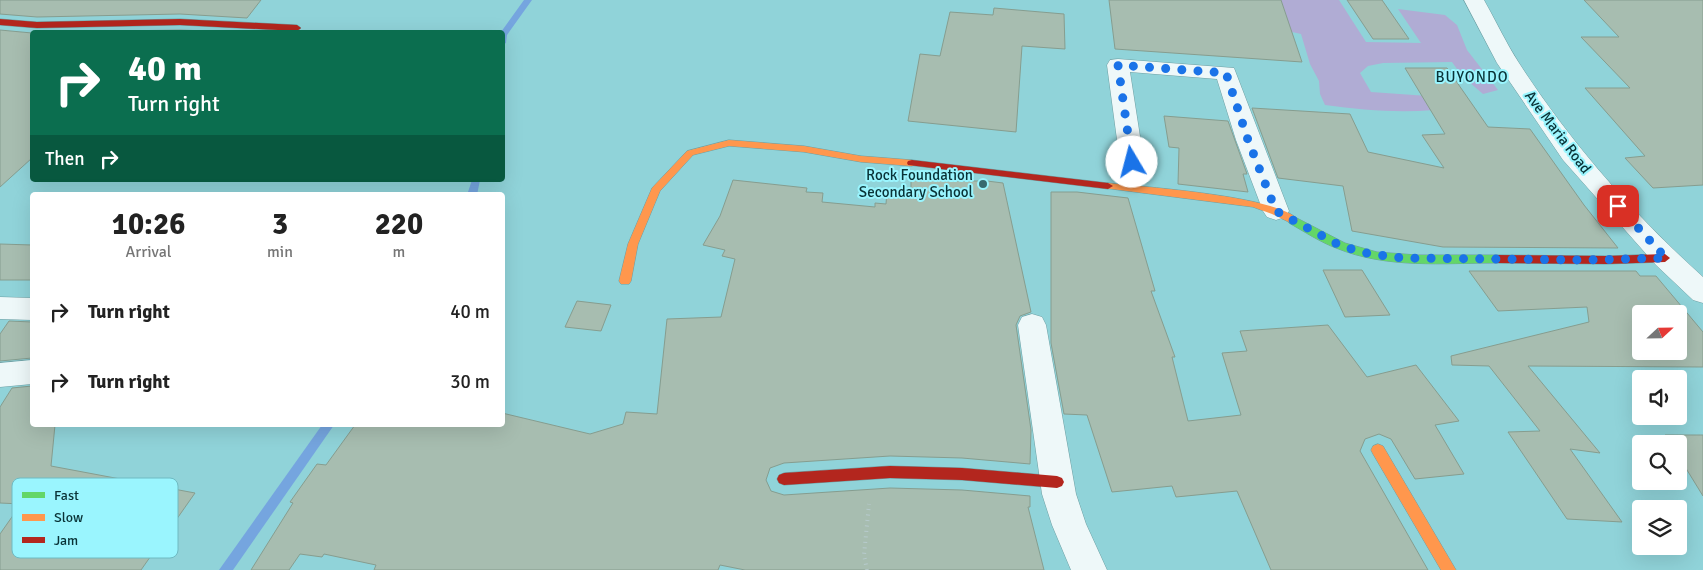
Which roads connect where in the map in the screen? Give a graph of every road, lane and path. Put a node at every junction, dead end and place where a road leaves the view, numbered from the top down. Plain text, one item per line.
1 (1474, 0) edge
2 (0, 22) edge
3 (297, 28) dead end
4 (1132, 162) dead end
5 (1276, 211) junction
6 (1666, 258) junction
7 (625, 282) dead end
8 (1703, 294) edge
9 (0, 308) edge
10 (30, 309) edge
11 (1032, 325) dead end
12 (30, 372) edge
13 (0, 375) edge
14 (1378, 450) dead end
15 (872, 473) junction
16 (784, 479) dead end
17 (1057, 482) junction
18 (867, 570) edge
19 (1089, 570) edge
20 (1449, 570) edge

1 - 6 street, Ave Maria Road
2 - 3 street
4 - 5 street
5 - 6 street
5 - 7 street
6 - 8 street, Ave Maria Road
9 - 10 street
11 - 17 street
12 - 13 street
14 - 20 street
15 - 16 street
15 - 17 street
15 - 18 path
17 - 19 street

